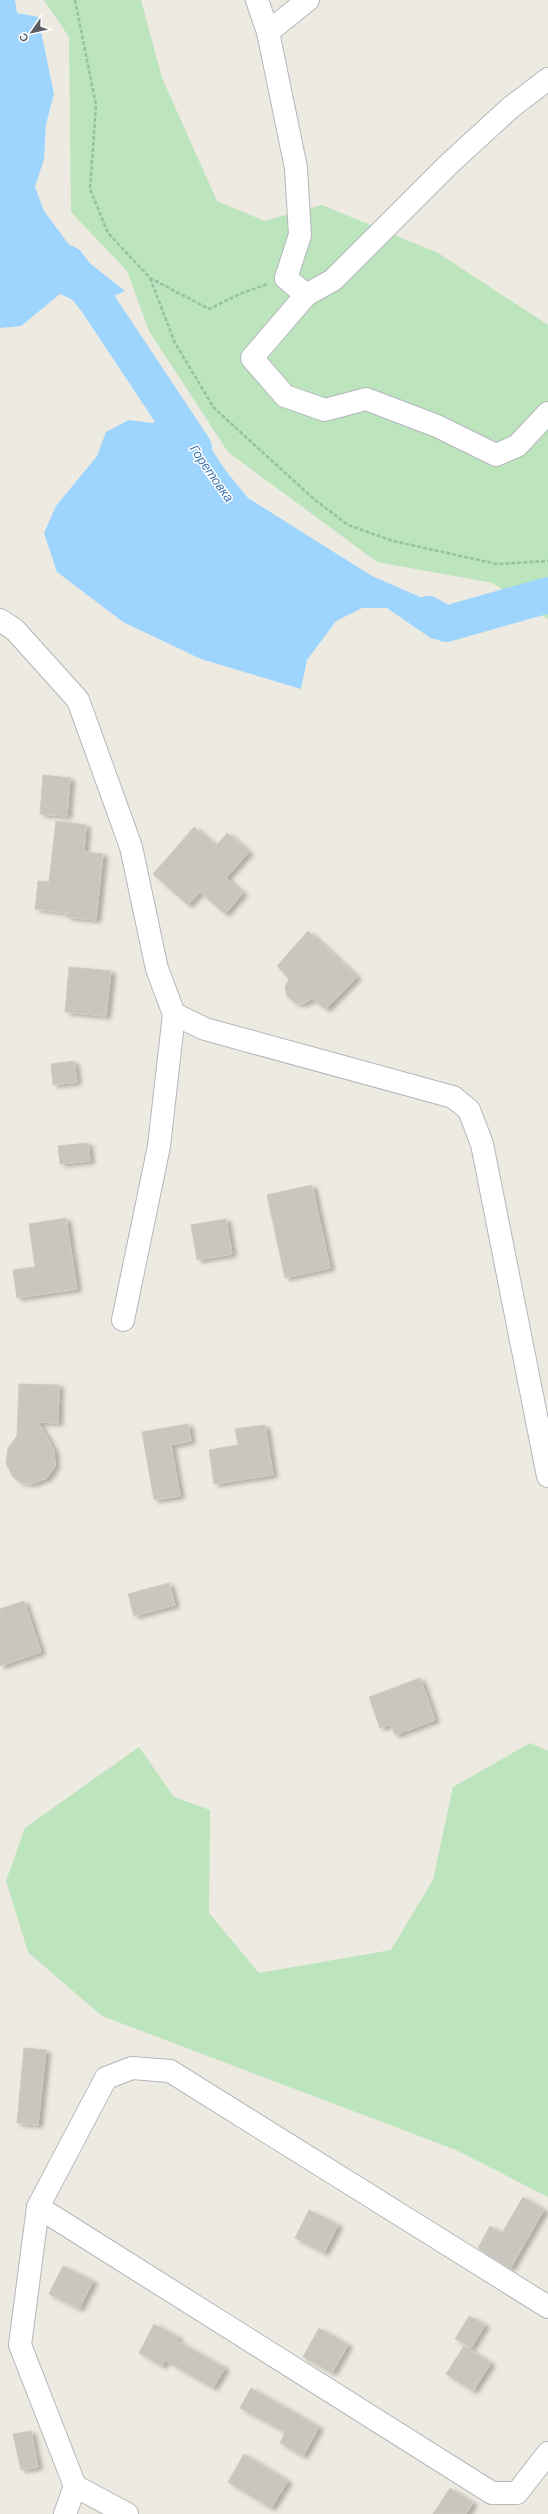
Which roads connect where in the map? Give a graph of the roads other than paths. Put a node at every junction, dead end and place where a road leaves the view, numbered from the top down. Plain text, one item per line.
1 (257, 0) edge
2 (308, 0) edge
3 (268, 32) junction
4 (548, 79) edge
5 (306, 295) junction
6 (548, 413) edge
7 (0, 620) edge
8 (174, 1014) junction
9 (123, 1320) dead end
10 (548, 1476) edge
11 (38, 2207) junction
12 (548, 2307) edge
13 (548, 2453) edge
14 (75, 2486) junction
15 (65, 2514) edge
16 (127, 2514) edge

1 - 3 street
2 - 3 street
3 - 5 street
4 - 5 street
5 - 6 street
7 - 8 street
8 - 9 street
8 - 10 street
11 - 12 street
11 - 13 street
11 - 14 street
14 - 15 street
14 - 16 street

